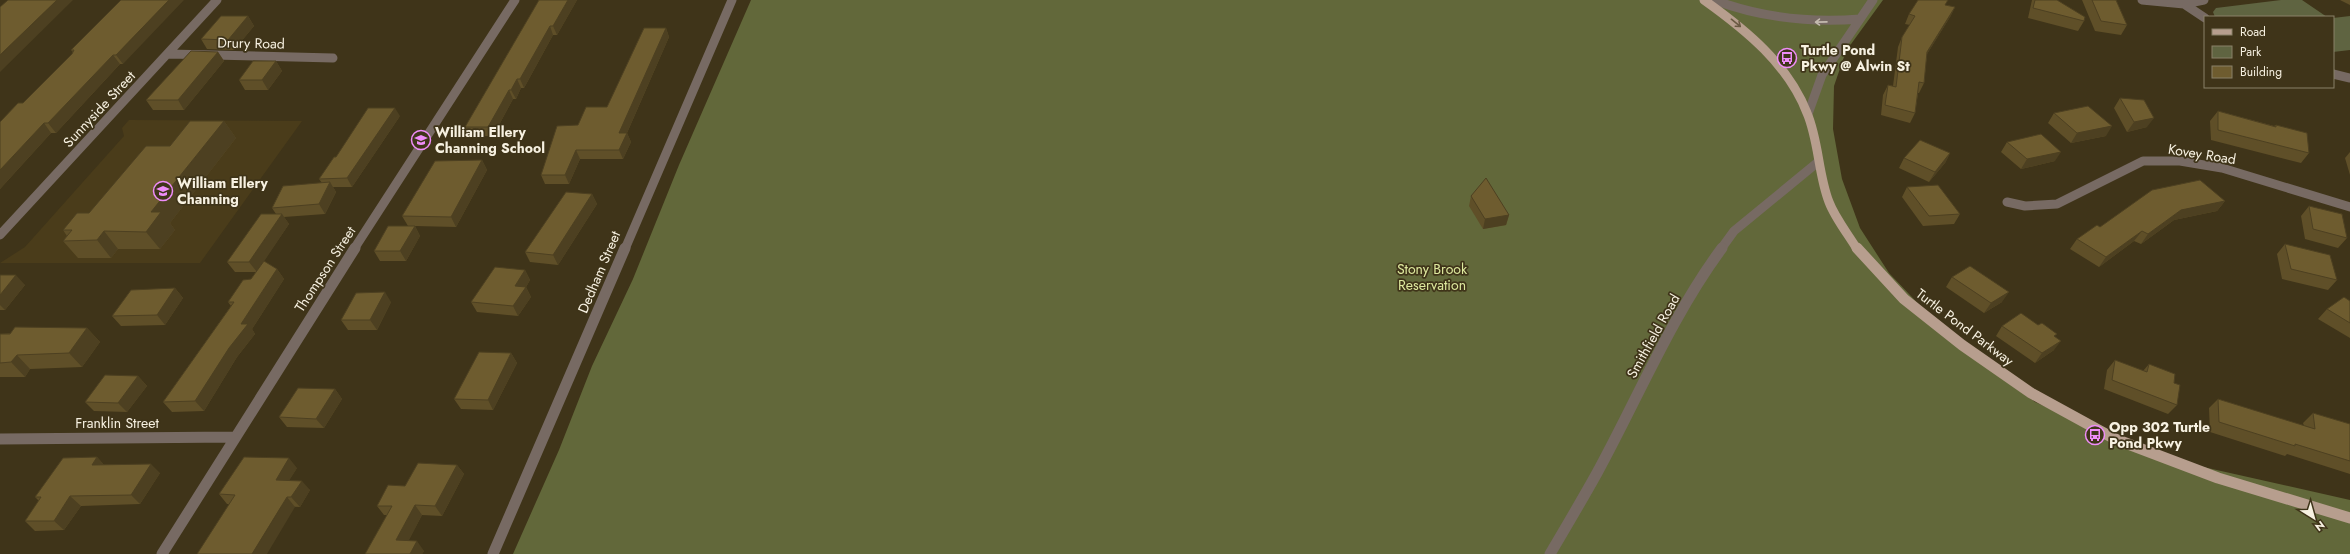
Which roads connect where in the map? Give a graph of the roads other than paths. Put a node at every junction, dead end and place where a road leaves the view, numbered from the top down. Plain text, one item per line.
1 (217, 0) edge
2 (515, 0) edge
3 (732, 0) edge
4 (1704, 0) edge
5 (1714, 0) edge
6 (1873, 0) edge
7 (2142, 0) edge
8 (2204, 0) edge
9 (2184, 4) junction
10 (2204, 17) edge
11 (1860, 19) junction
12 (169, 54) junction
13 (333, 58) dead end
14 (2334, 74) edge
15 (2350, 78) edge
16 (1808, 114) junction
17 (1818, 162) junction
18 (2007, 202) dead end
19 (2350, 207) edge
20 (0, 236) edge
21 (234, 437) junction
22 (0, 439) edge
23 (2350, 518) edge
24 (162, 554) edge
25 (493, 554) edge
26 (1550, 554) edge

1 - 12 street, Sunnyside Street
2 - 21 street, Thompson Street
3 - 25 street, Dedham Street
4 -> 16 main road, Turtle Pond Parkway
11 -> 5 street
6 - 11 street
7 - 9 street
8 - 9 street
9 - 10 street
11 - 16 street
12 - 13 street, Drury Road
12 - 20 street, Sunnyside Street
14 - 15 street
16 - 17 main road, Turtle Pond Parkway
17 - 23 main road, Turtle Pond Parkway
17 - 26 street, Smithfield Road
18 - 19 street, Kovey Road
21 - 22 street, Franklin Street
21 - 24 street, Thompson Street

